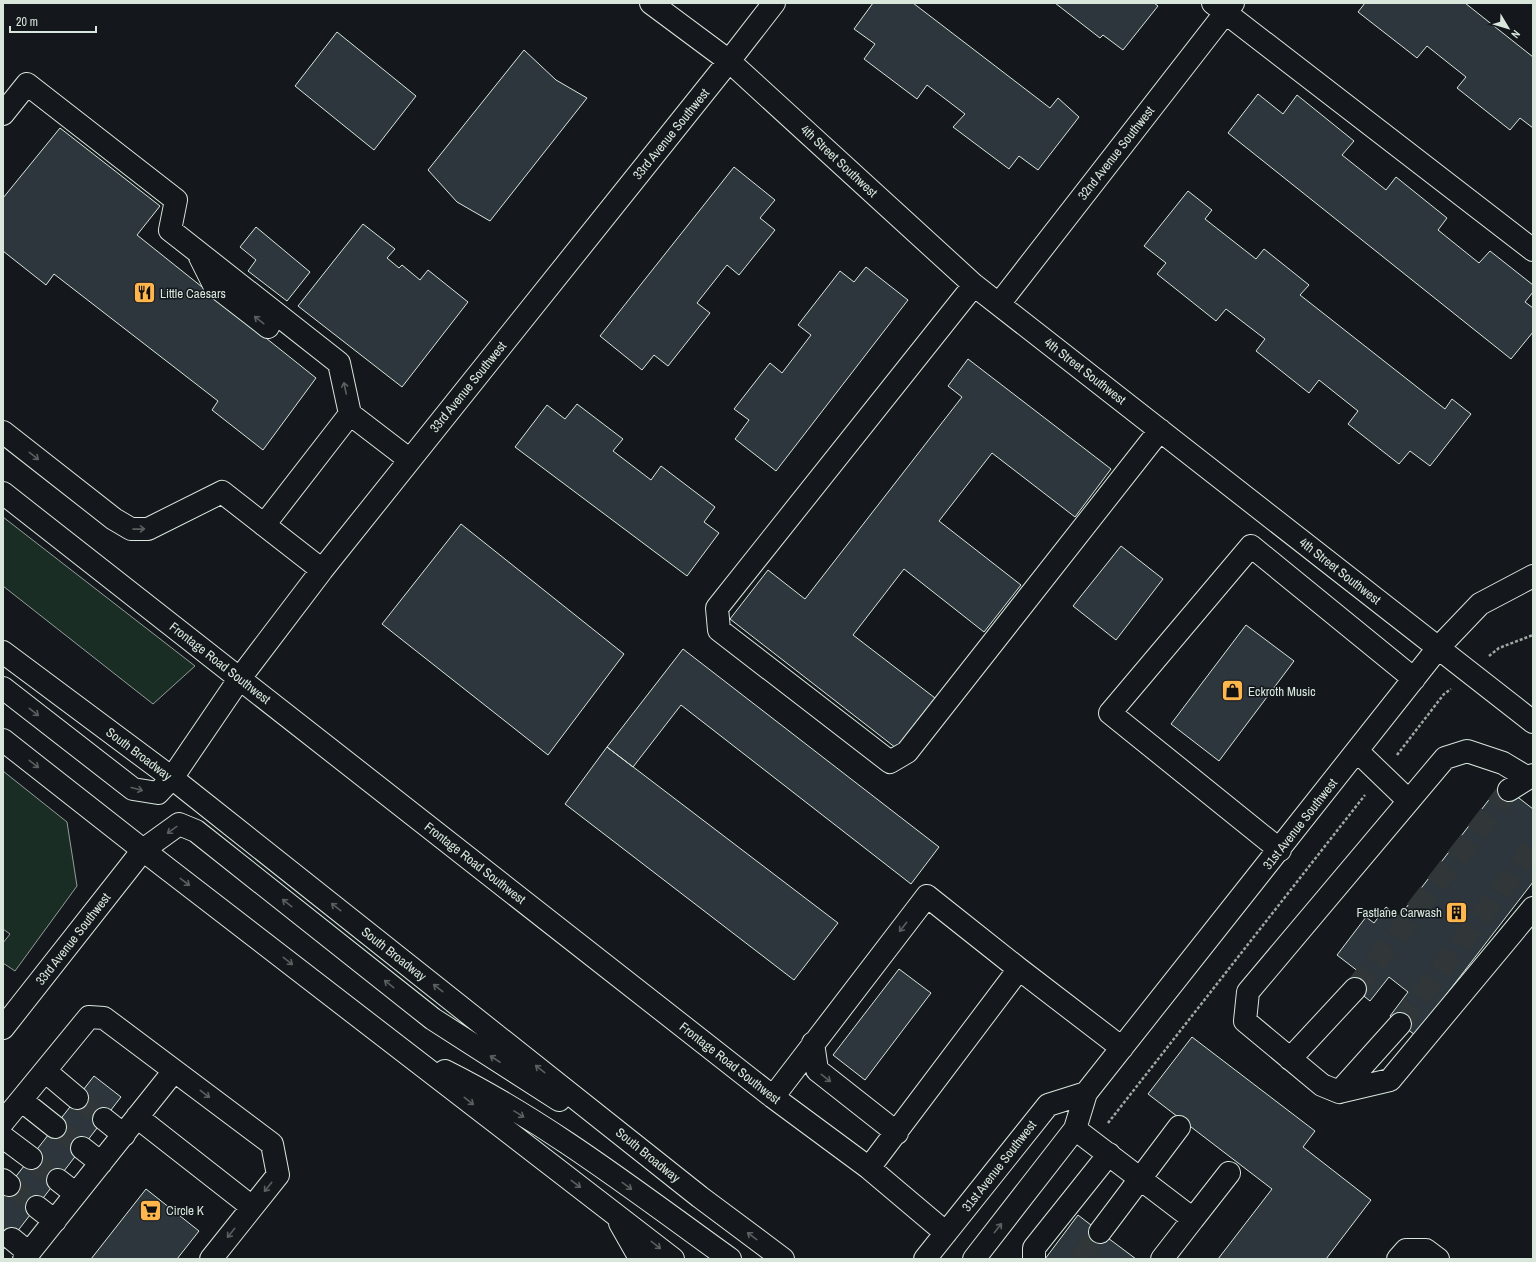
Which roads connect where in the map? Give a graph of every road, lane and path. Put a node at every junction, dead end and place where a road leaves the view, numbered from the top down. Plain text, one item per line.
1 (651, 3) edge
2 (774, 3) edge
3 (1224, 6) edge
4 (730, 61) junction
5 (3, 114) edge
6 (1533, 250) edge
7 (974, 285) junction
8 (999, 304) junction
9 (350, 414) junction
10 (1160, 430) junction
11 (3, 432) edge
12 (410, 460) junction
13 (3, 493) edge
14 (264, 525) junction
15 (322, 570) junction
16 (1533, 576) edge
17 (1533, 635) edge
18 (1438, 648) junction
19 (3, 652) edge
20 (1470, 673) junction
21 (240, 678) junction
22 (1414, 679) junction
23 (3, 688) edge
24 (1533, 722) edge
25 (3, 740) edge
26 (1358, 751) junction
27 (1382, 774) junction
28 (1531, 776) edge
29 (172, 778) junction
30 (1509, 790) tunnel mouth
31 (1409, 801) junction
32 (143, 850) junction
33 (1280, 850) junction
34 (1533, 908) edge
35 (1019, 970) junction
36 (1355, 989) tunnel mouth
37 (1400, 1024) tunnel mouth
38 (3, 1028) edge
39 (813, 1043) junction
40 (400, 1048) junction
41 (1122, 1048) junction
42 (1290, 1059) junction
43 (45, 1071) junction
44 (174, 1071) junction
45 (1339, 1092) junction
46 (1086, 1093) junction
47 (773, 1097) junction
48 (77, 1098) tunnel mouth
49 (21, 1100) junction
50 (137, 1117) junction
51 (104, 1119) tunnel mouth
52 (3, 1122) edge
53 (55, 1127) tunnel mouth
54 (1179, 1127) dead end
55 (1075, 1129) junction
56 (897, 1133) junction
57 (124, 1135) junction
58 (3, 1137) edge
59 (82, 1148) tunnel mouth
60 (1101, 1148) junction
61 (31, 1158) tunnel mouth
62 (101, 1163) junction
63 (869, 1168) junction
64 (669, 1171) junction
65 (1229, 1173) dead end
66 (1140, 1178) junction
67 (58, 1180) tunnel mouth
68 (76, 1194) junction
69 (37, 1206) tunnel mouth
70 (252, 1207) junction
71 (616, 1215) junction
72 (1193, 1219) junction
73 (54, 1221) junction
74 (1100, 1232) tunnel mouth
75 (946, 1233) junction
76 (12, 1239) dead end
77 (26, 1256) edge
78 (211, 1259) edge
79 (644, 1259) edge
80 (673, 1259) edge
81 (730, 1259) edge
82 (783, 1259) edge
83 (926, 1259) edge
84 (974, 1259) edge
85 (1034, 1259) edge
86 (1162, 1259) edge
87 (1398, 1259) edge
88 (1438, 1259) edge

1 - 4 main road, 4th Street Southwest
2 - 4 main road, 33rd Avenue Southwest
3 - 6 main road
3 - 8 main road, 32nd Avenue Southwest
4 - 7 main road, 4th Street Southwest
4 - 12 main road, 33rd Avenue Southwest
9 -> 5 main road
7 - 8 main road, 4th Street Southwest
7 - 10 main road
8 - 10 main road, 4th Street Southwest
9 - 12 main road
9 - 14 main road
10 - 18 main road, 4th Street Southwest
11 -> 14 main road
12 - 15 main road, 33rd Avenue Southwest
13 - 21 main road, Frontage Road Southwest
14 - 15 main road
15 - 21 main road, 33rd Avenue Southwest
16 - 18 main road, 31st Avenue Southwest
17 - 20 path
18 - 20 main road, 4th Street Southwest
18 - 22 main road, 31st Avenue Southwest
19 - 29 main road, South Broadway
20 - 24 main road, 4th Street Southwest
20 - 27 path
21 - 29 main road, 33rd Avenue Southwest
21 - 47 main road, Frontage Road Southwest
22 - 26 main road, 31st Avenue Southwest
22 - 33 main road
23 -> 29 main road, 33rd Avenue Southwest
25 -> 32 main road
26 - 27 main road
26 - 33 main road, 31st Avenue Southwest
27 - 31 main road
27 - 60 path
28 - 30 main road
28 - 31 main road
64 -> 29 main road, South Broadway
31 - 42 main road
32 - 38 main road, 33rd Avenue Southwest
32 -> 40 main road
64 -> 32 main road, 33rd Avenue Southwest
33 - 41 main road, 31st Avenue Southwest
34 - 45 main road
35 -> 39 main road
35 - 41 main road
35 - 56 main road
36 - 42 main road
37 - 45 main road
39 - 47 main road
39 -> 56 main road
40 -> 71 main road
40 -> 81 main road
41 - 46 main road, 31st Avenue Southwest
42 - 45 main road
43 - 44 main road
43 - 48 main road
43 - 49 main road
44 - 50 main road
44 -> 70 main road
46 - 55 main road, 31st Avenue Southwest
46 - 75 main road, 31st Avenue Southwest
47 - 63 main road, Frontage Road Southwest
49 - 52 main road
49 - 53 main road
50 - 57 main road
50 - 70 main road
51 - 57 main road
54 - 66 main road
55 - 60 main road
84 -> 55 main road, 31st Avenue Southwest
56 - 63 main road
57 - 62 main road
58 - 61 main road
59 - 62 main road
60 - 66 main road
60 - 85 main road
62 - 68 main road
63 - 75 main road, Frontage Road Southwest
82 -> 64 main road, South Broadway
65 - 72 main road
66 - 72 main road
66 - 74 main road
67 - 68 main road
68 - 73 main road
69 - 73 main road
70 -> 78 main road
71 - 79 main road
71 -> 80 main road
72 - 86 main road
73 - 77 main road
75 - 83 main road, 31st Avenue Southwest
76 - 77 main road
87 - 88 main road

